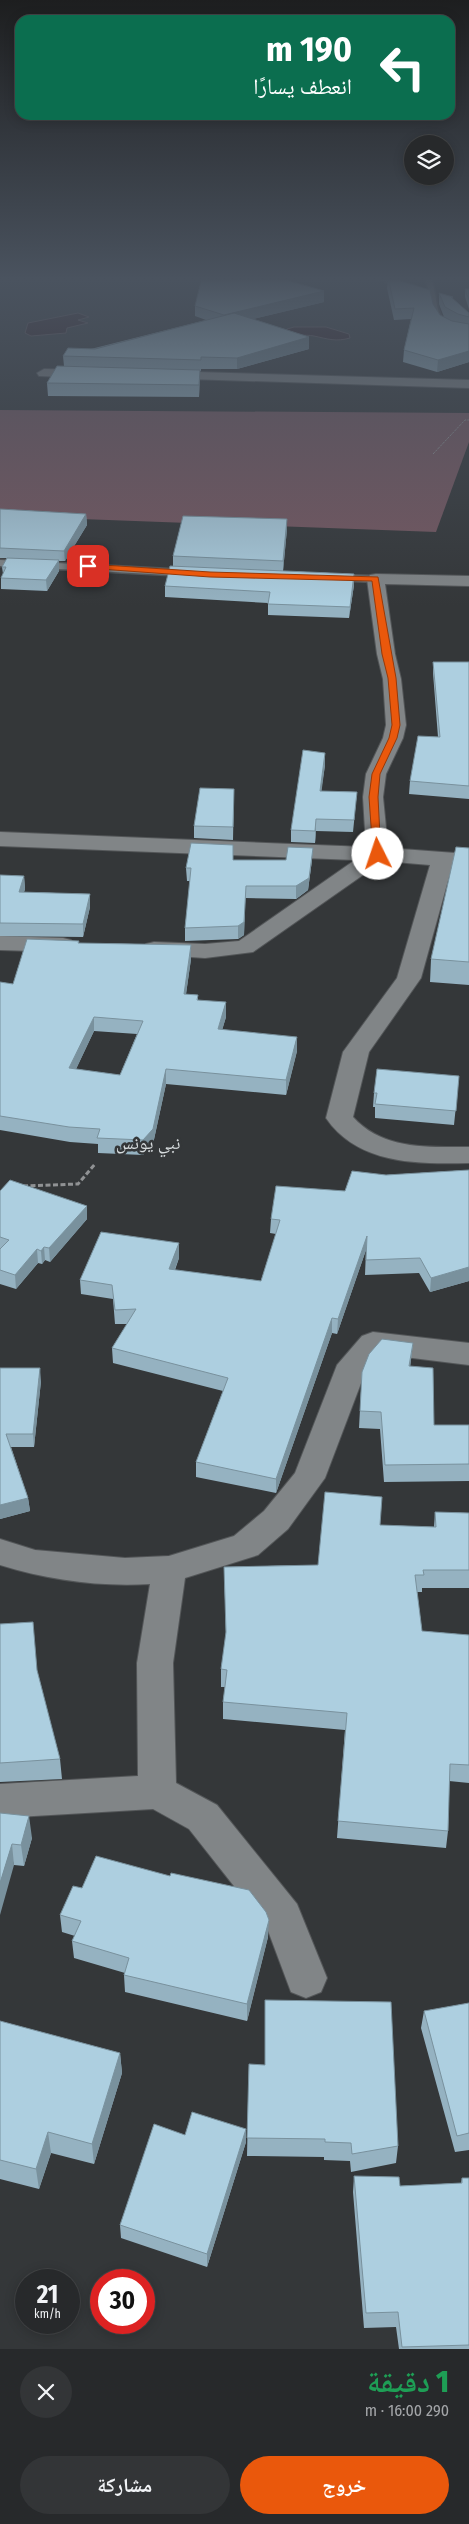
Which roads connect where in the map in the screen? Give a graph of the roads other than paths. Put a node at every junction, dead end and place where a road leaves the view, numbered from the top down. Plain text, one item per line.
1 (0, 563) edge
2 (201, 574) edge
3 (324, 578) edge
4 (376, 579) junction
5 (469, 581) edge
6 (0, 839) edge
7 (378, 854) junction
8 (443, 858) junction
9 (469, 861) edge
10 (0, 943) edge
11 (88, 946) edge
12 (137, 948) edge
13 (469, 1155) edge
14 (469, 1354) edge
15 (0, 1552) edge
16 (169, 1570) junction
17 (157, 1792) junction
18 (0, 1801) edge
19 (306, 1978) dead end

1 - 2 lane
3 - 4 lane
4 - 5 street
4 - 7 street
6 - 7 street
7 - 8 street
7 - 12 street
8 - 9 street
8 - 13 street
10 - 11 street
14 - 16 street
15 - 16 street
16 - 17 street
17 - 18 street
17 - 19 street

